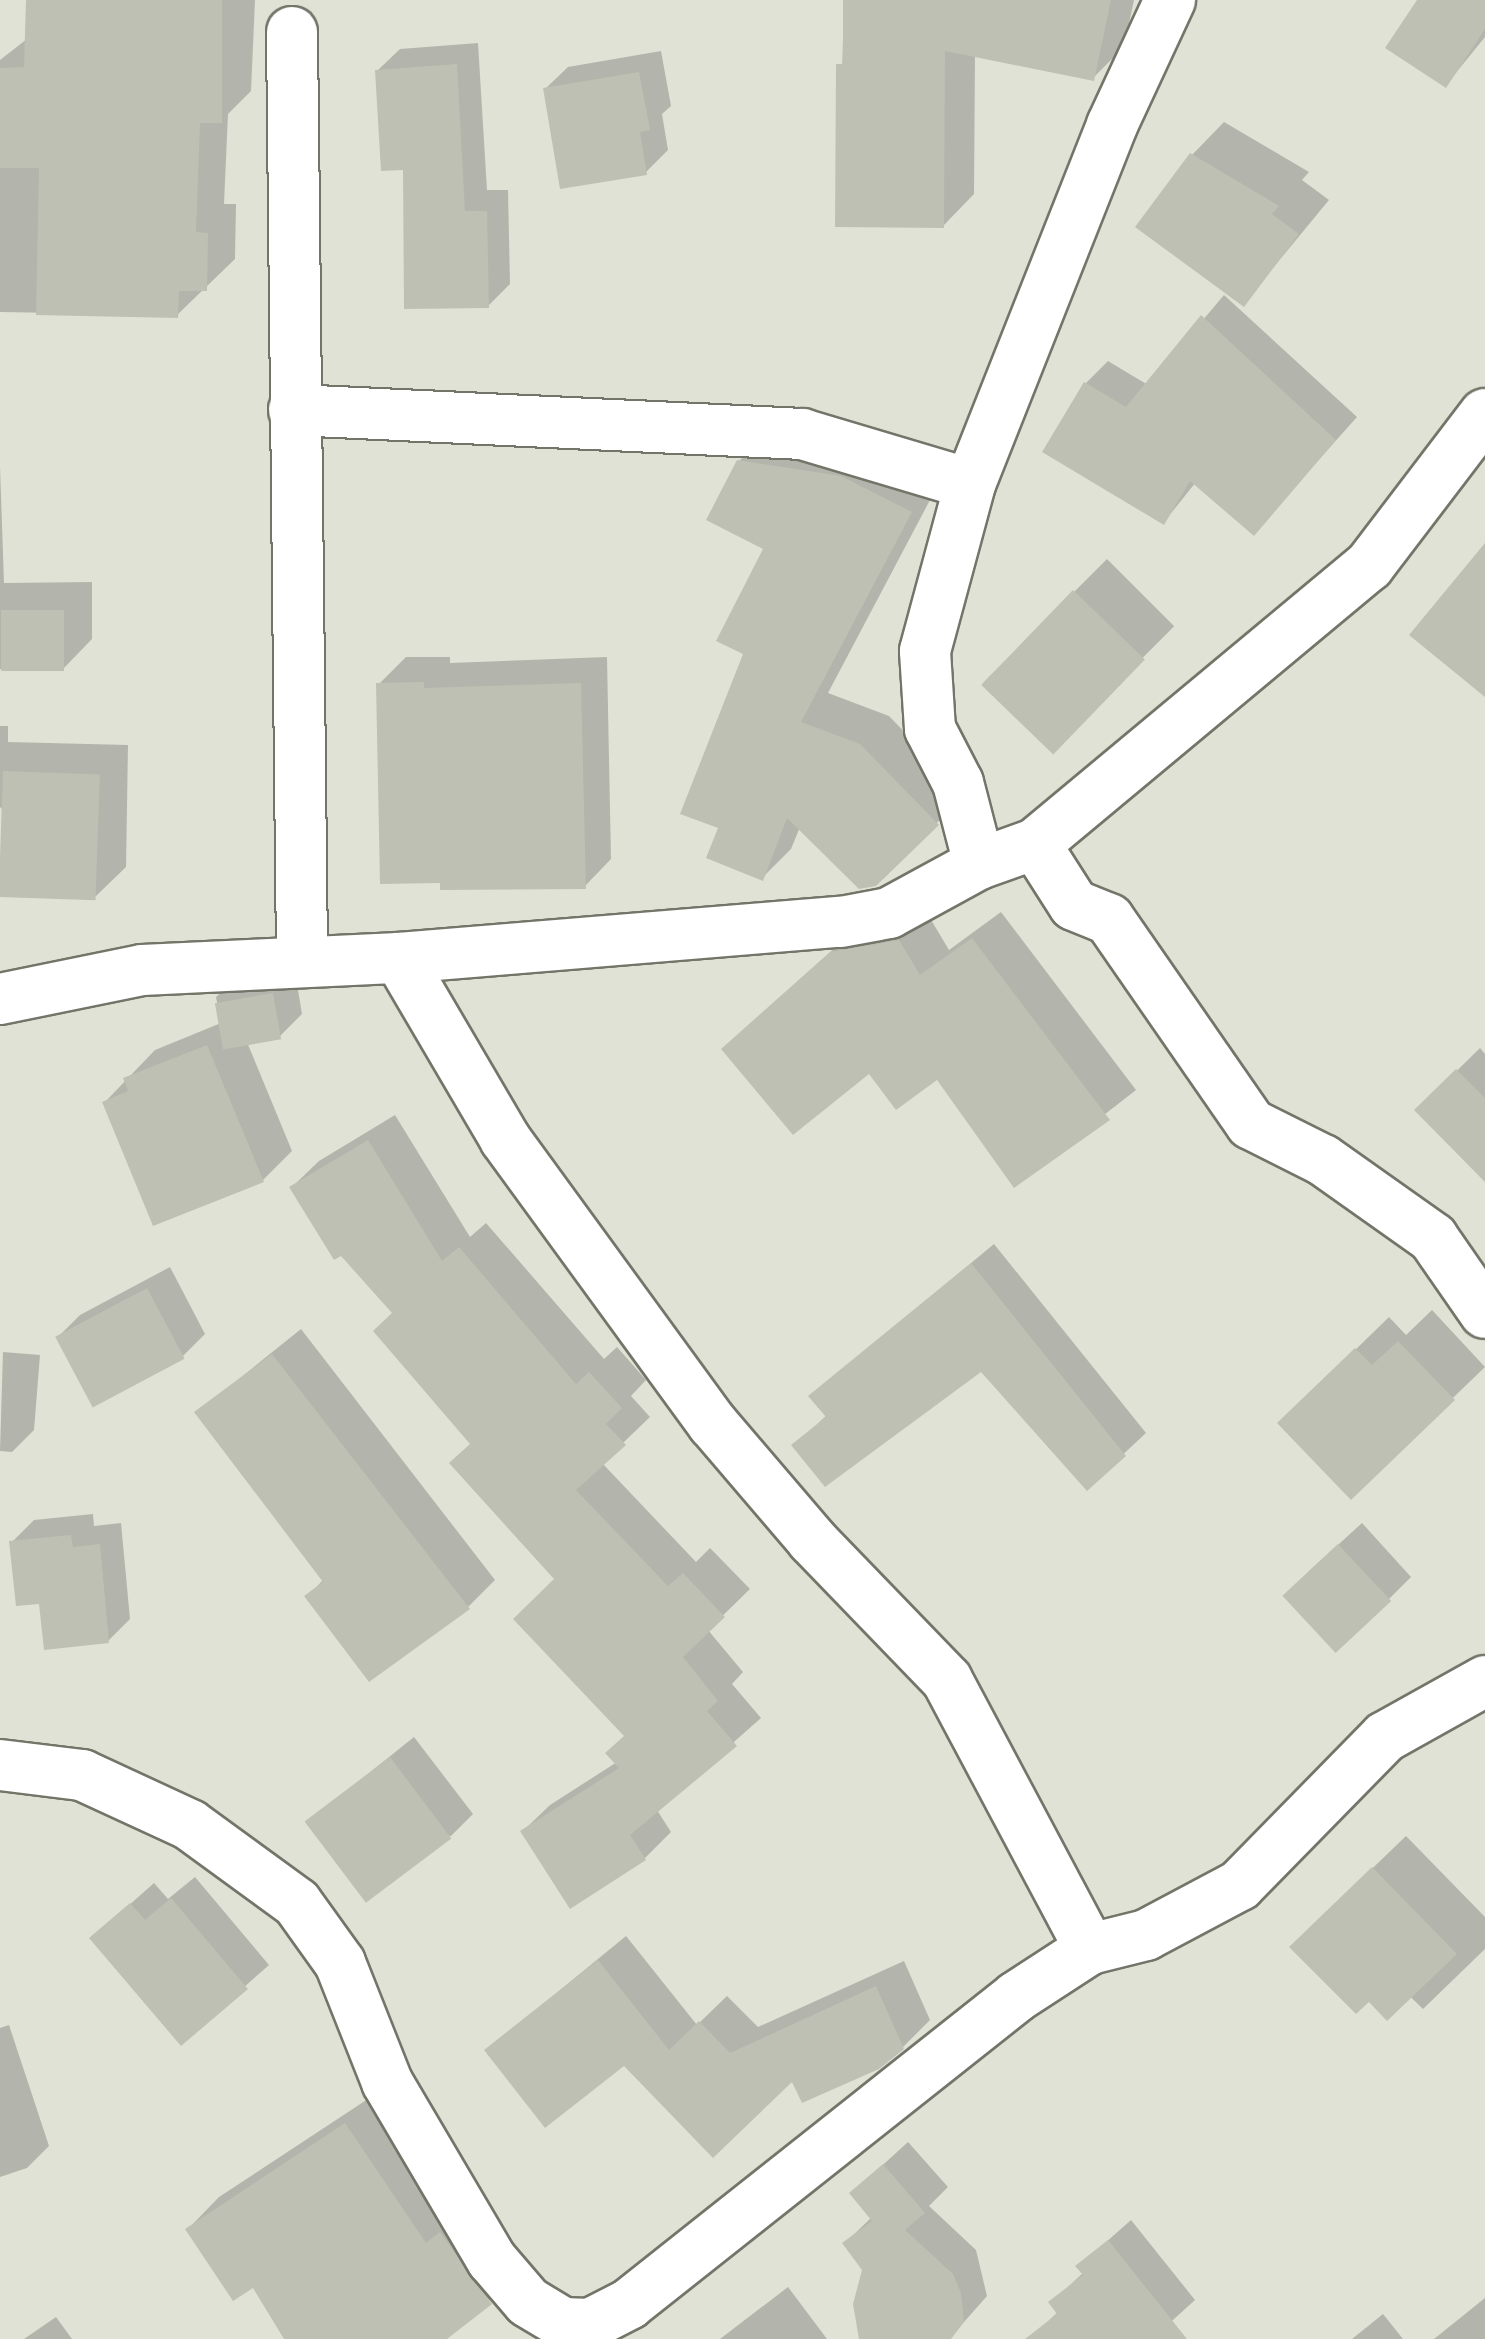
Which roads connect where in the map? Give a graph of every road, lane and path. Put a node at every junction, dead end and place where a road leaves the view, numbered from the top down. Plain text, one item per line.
1 (1170, 0) edge
2 (292, 32) dead end
3 (294, 410) junction
4 (1485, 414) edge
5 (970, 484) junction
6 (1035, 844) junction
7 (979, 864) junction
8 (302, 958) junction
9 (399, 958) junction
10 (0, 998) edge
11 (1485, 1313) edge
12 (1485, 1680) edge
13 (0, 1765) edge
14 (1090, 1949) junction

1 - 5 street
2 - 3 street
3 - 5 street
3 - 8 street
4 - 6 street
5 - 7 street
6 - 7 street
6 - 11 street
7 - 9 street
8 - 9 street
8 - 10 street
9 - 14 street
12 - 14 street
13 - 14 street

